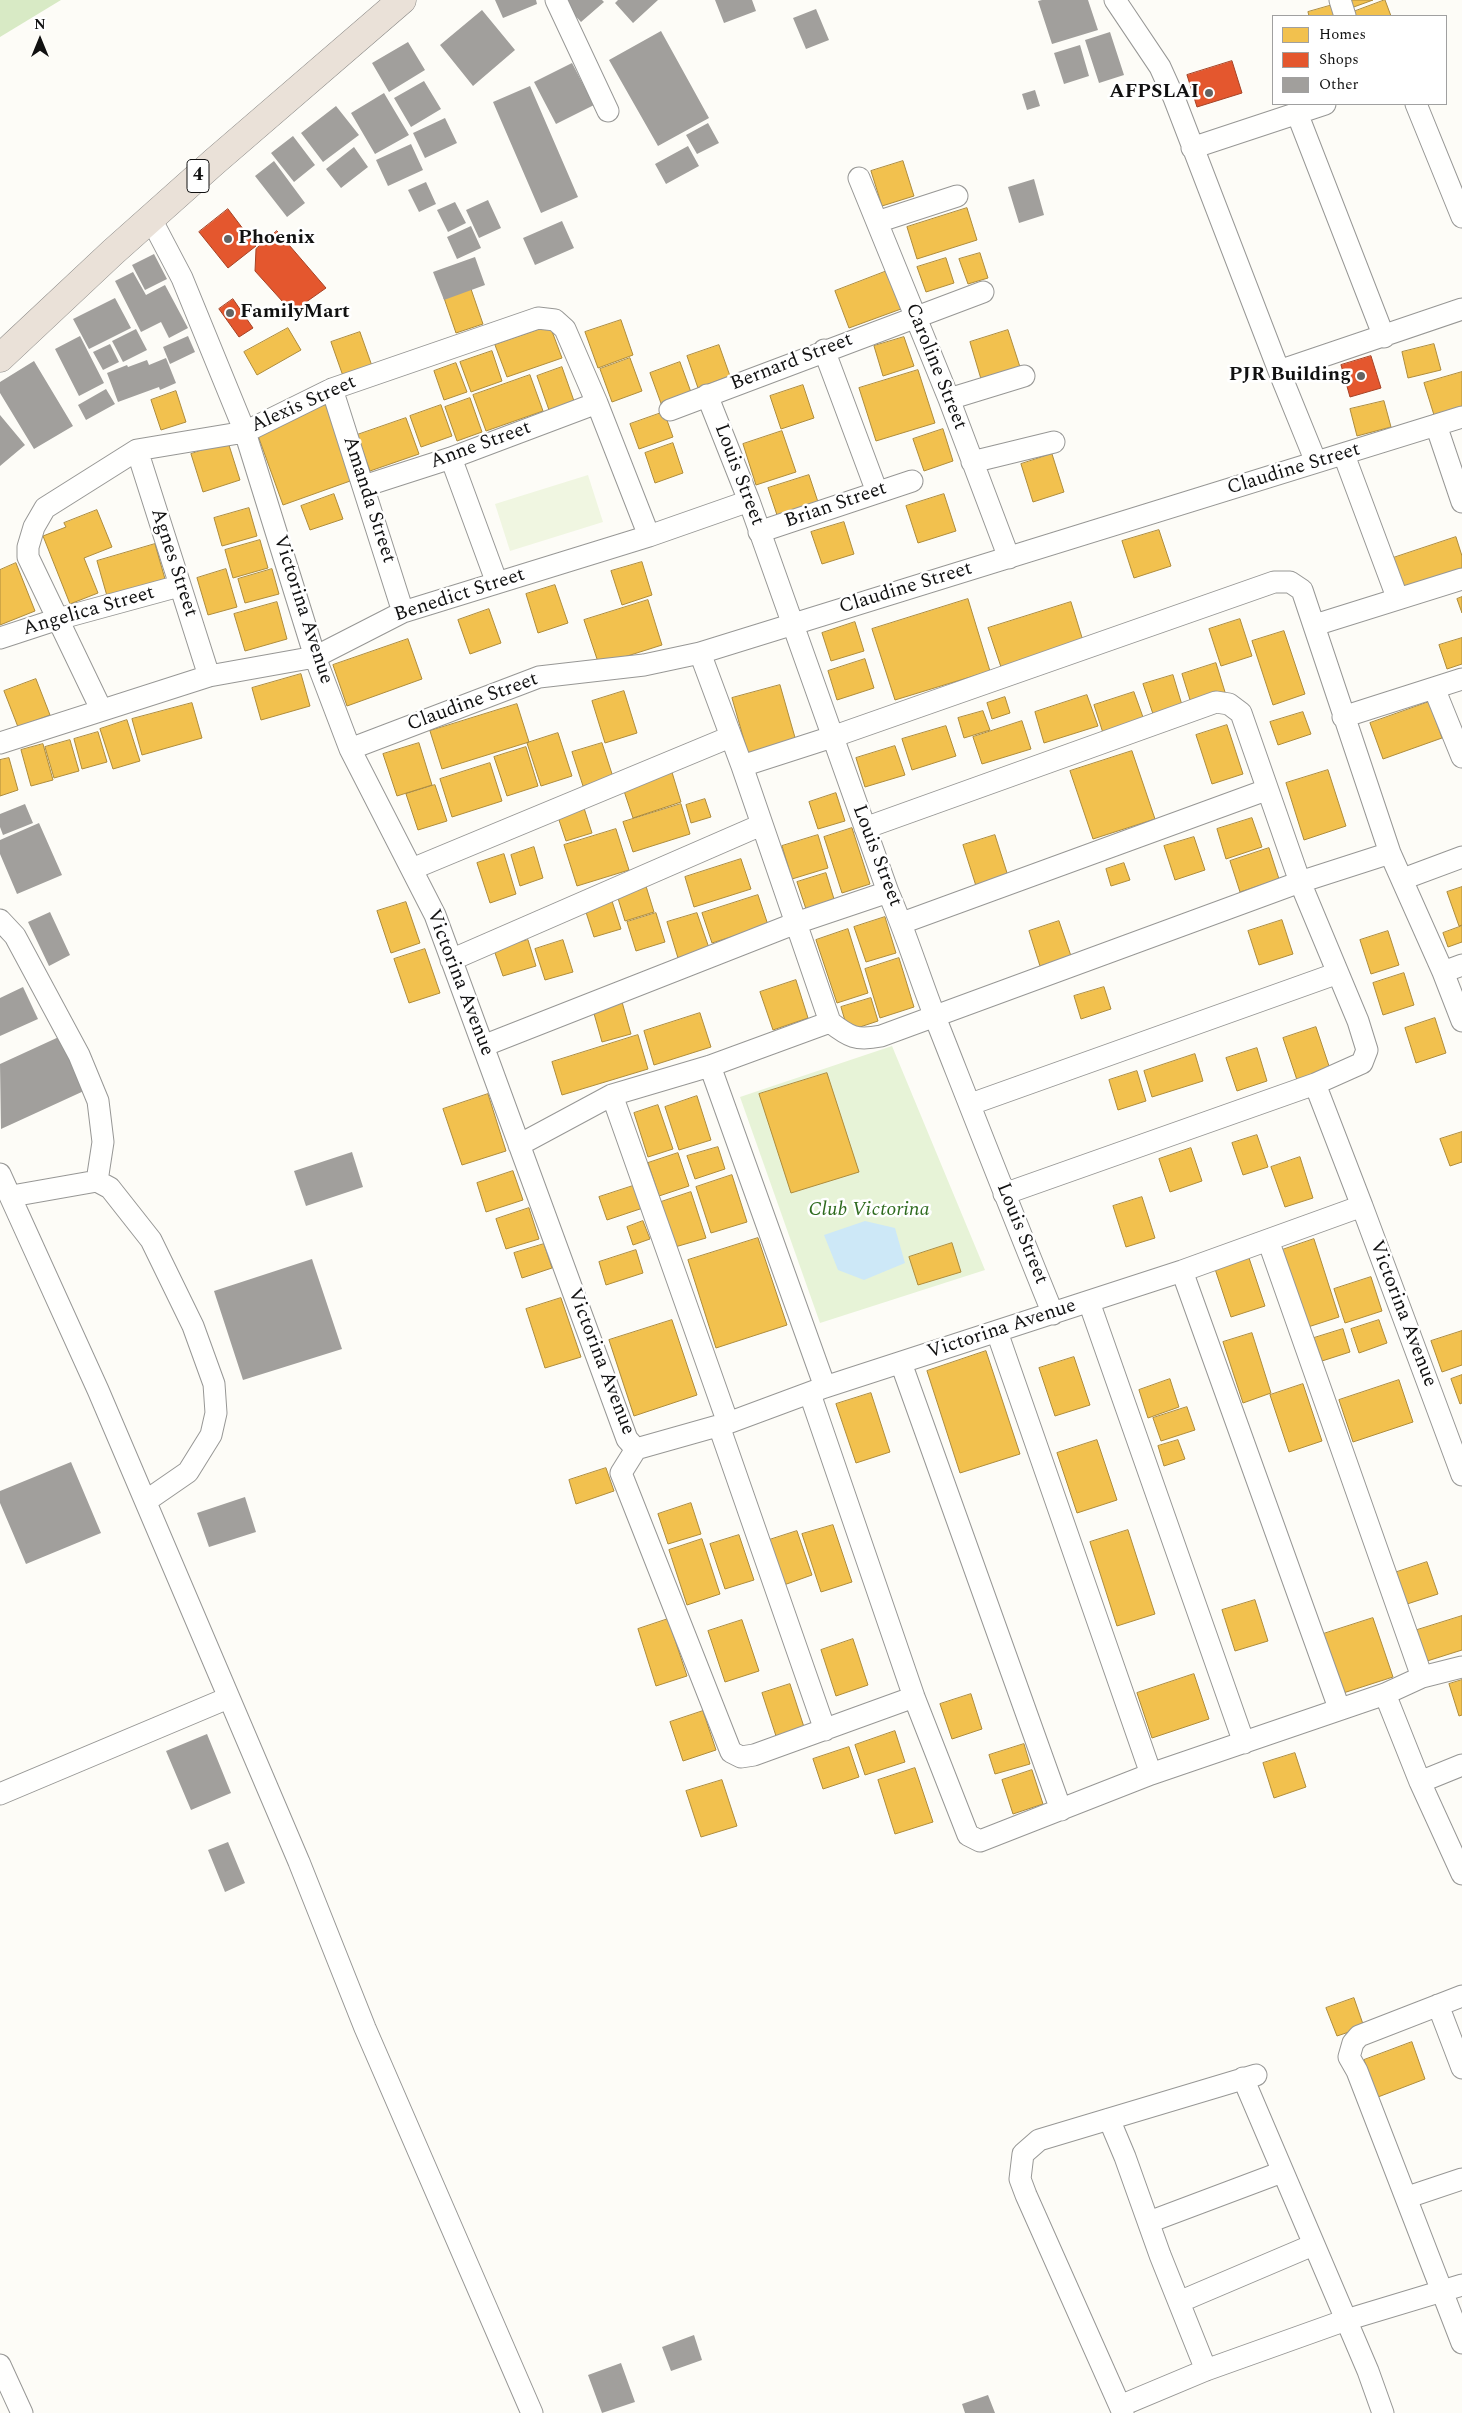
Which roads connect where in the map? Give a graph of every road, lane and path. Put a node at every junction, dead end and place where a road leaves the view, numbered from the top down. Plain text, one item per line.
1 (402, 0) edge
2 (556, 0) edge
3 (1115, 0) edge
4 (1340, 0) edge
5 (1345, 15) edge
6 (1322, 105) edge
7 (1416, 105) edge
8 (608, 111) dead end
9 (1297, 113) junction
10 (1192, 148) junction
11 (859, 178) dead end
12 (957, 196) dead end
13 (1462, 217) edge
14 (151, 219) junction
15 (877, 222) junction
16 (983, 292) dead end
17 (1462, 309) edge
18 (914, 316) junction
19 (1384, 337) junction
20 (824, 350) junction
21 (0, 358) edge
22 (1279, 371) junction
23 (1024, 376) dead end
24 (332, 389) junction
25 (707, 395) junction
26 (949, 399) junction
27 (597, 403) junction
28 (670, 410) dead end
29 (1462, 417) edge
30 (1436, 425) junction
31 (245, 432) junction
32 (1054, 442) dead end
33 (137, 450) junction
34 (1344, 455) junction
35 (452, 458) junction
36 (972, 462) junction
37 (1316, 462) junction
38 (912, 481) dead end
39 (364, 486) junction
40 (877, 492) junction
41 (749, 502) junction
42 (1462, 502) edge
43 (760, 532) junction
44 (649, 536) junction
45 (1009, 558) junction
46 (1462, 579) edge
47 (498, 583) junction
48 (179, 586) junction
49 (1397, 597) junction
50 (403, 612) junction
51 (58, 619) junction
52 (792, 623) junction
53 (1315, 625) junction
54 (0, 638) edge
55 (700, 653) junction
56 (315, 656) junction
57 (209, 676) junction
58 (1462, 680) edge
59 (1434, 688) junction
60 (100, 709) junction
61 (1343, 717) junction
62 (730, 737) junction
63 (832, 737) junction
64 (0, 743) edge
65 (350, 749) junction
66 (1462, 757) edge
67 (742, 766) junction
68 (1266, 790) junction
69 (761, 825) junction
70 (865, 828) junction
71 (1390, 853) junction
72 (1462, 857) edge
73 (412, 869) junction
74 (1403, 879) junction
75 (1300, 882) junction
76 (888, 892) junction
77 (0, 920) edge
78 (796, 923) junction
79 (902, 923) junction
80 (451, 960) junction
81 (1452, 968) edge
82 (1338, 973) junction
83 (934, 1016) junction
84 (1462, 1021) edge
85 (830, 1022) junction
86 (483, 1046) junction
87 (710, 1066) junction
88 (1315, 1084) junction
89 (612, 1095) junction
90 (971, 1104) junction
91 (519, 1145) junction
92 (0, 1174) edge
93 (97, 1181) junction
94 (1004, 1194) junction
95 (12, 1196) junction
96 (1362, 1206) junction
97 (1268, 1240) junction
98 (1182, 1271) junction
99 (1089, 1302) junction
100 (1053, 1314) junction
101 (997, 1332) junction
102 (901, 1363) junction
103 (817, 1390) junction
104 (723, 1424) junction
105 (636, 1449) junction
106 (1461, 1465) edge
107 (146, 1501) junction
108 (1462, 1667) edge
109 (1422, 1677) junction
110 (1385, 1694) junction
111 (914, 1697) junction
112 (228, 1698) junction
113 (1339, 1708) junction
114 (825, 1730) junction
115 (1244, 1743) junction
116 (1462, 1765) edge
117 (1151, 1774) junction
118 (1420, 1782) junction
119 (0, 1794) edge
120 (1061, 1810) junction
121 (1462, 1874) edge
122 (1462, 1996) edge
123 (1438, 2006) junction
124 (1462, 2068) edge
125 (1109, 2119) junction
126 (1282, 2172) junction
127 (1462, 2179) edge
128 (1408, 2197) junction
129 (1149, 2222) junction
130 (1313, 2245) junction
131 (1462, 2285) edge
132 (1442, 2292) junction
133 (1179, 2302) junction
134 (1346, 2320) junction
135 (1462, 2343) edge
136 (0, 2365) edge
137 (1206, 2370) junction
138 (1122, 2409) edge
139 (22, 2413) edge
140 (532, 2413) edge
141 (1383, 2413) edge

1 - 14 highway, 4
2 - 8 street
3 - 10 street
4 - 5 street
6 - 9 street
7 - 13 street
9 - 10 street
9 - 19 street
10 - 22 street
11 - 15 street, Caroline Street
12 - 15 street
14 - 21 highway, 4
14 - 31 street, Victorina Avenue
15 - 18 street, Caroline Street
16 - 18 street, Bernard Street
17 - 19 street
18 - 20 street, Bernard Street
18 - 26 street, Caroline Street
19 - 22 street
20 - 25 street, Bernard Street
20 - 40 street
22 - 37 street
23 - 26 street
24 - 27 street, Alexis Street
24 - 31 street, Alexis Street
24 - 39 street, Amanda Street
25 - 28 street, Bernard Street
25 - 41 street, Louis Street
26 - 36 street, Caroline Street
27 - 35 street, Anne Street
27 - 44 street, Alexis Street
29 - 30 street, Claudine Street
30 - 34 street, Claudine Street
30 - 42 street
31 - 33 street, Alexis Street
31 - 56 street, Victorina Avenue
32 - 36 street
33 - 48 street, Agnes Street
33 - 51 street, Alexis Street
34 - 37 street, Claudine Street
34 - 49 street
35 - 39 street, Anne Street
35 - 47 street
36 - 45 street, Caroline Street
37 - 45 street, Claudine Street
38 - 40 street, Brian Street
39 - 50 street, Amanda Street
40 - 43 street, Brian Street
41 - 43 street, Louis Street
41 - 44 street, Benedict Street
43 - 52 street, Louis Street
44 - 47 street, Benedict Street
45 - 52 street, Claudine Street
46 - 49 street
47 - 50 street, Benedict Street
48 - 51 street, Angelica Street
48 - 57 street, Agnes Street
49 - 53 street
50 - 56 street, Benedict Street
51 - 54 street, Angelica Street
51 - 60 street, Alexis Street
52 - 55 street, Claudine Street
52 - 63 street, Louis Street
53 - 61 street
53 - 63 street
55 - 62 street
55 - 65 street, Claudine Street
56 - 57 street, Benedict Street
56 - 65 street, Victorina Avenue
57 - 60 street, Benedict Street
58 - 59 street
59 - 61 street
59 - 66 street
60 - 64 street, Benedict Street
61 - 71 street
62 - 67 street
62 - 73 street
63 - 67 street
63 - 70 street, Louis Street
65 - 73 street, Victorina Avenue
67 - 69 street
68 - 70 street
68 - 75 street
68 - 79 street
69 - 78 street
69 - 80 street
70 - 76 street, Louis Street
71 - 74 street
71 - 75 street
72 - 74 street
73 - 80 street, Victorina Avenue
74 - 81 street
75 - 82 street
75 - 83 street
76 - 78 street
76 - 79 street, Louis Street
77 - 93 street
78 - 85 street
78 - 86 street
79 - 83 street, Louis Street
80 - 86 street, Victorina Avenue
81 - 84 street
82 - 88 street
82 - 90 street
83 - 85 street
83 - 90 street, Louis Street
85 - 87 street
86 - 91 street, Victorina Avenue
87 - 89 street
87 - 103 street
88 - 94 street
88 - 96 street
89 - 91 street
89 - 104 street
90 - 94 street, Louis Street
91 - 105 street, Victorina Avenue
92 - 95 street
93 - 95 street
93 - 107 street
94 - 100 street, Louis Street
95 - 107 street
96 - 97 street, Victorina Avenue
96 - 106 street, Victorina Avenue
97 - 98 street, Victorina Avenue
97 - 109 street
98 - 99 street, Victorina Avenue
98 - 113 street
99 - 100 street, Victorina Avenue
99 - 115 street
100 - 101 street, Victorina Avenue
101 - 102 street, Victorina Avenue
101 - 117 street
102 - 103 street, Victorina Avenue
102 - 120 street
103 - 104 street, Victorina Avenue
103 - 111 street
104 - 105 street, Victorina Avenue
104 - 114 street
105 - 114 street
107 - 112 street
108 - 109 street
109 - 110 street
110 - 113 street
110 - 118 street
111 - 114 street
111 - 120 street
112 - 119 street
112 - 140 street
113 - 115 street
115 - 117 street
116 - 118 street
117 - 120 street
118 - 121 street
122 - 123 street
123 - 124 street
123 - 128 street
125 - 126 street
125 - 129 street
125 - 138 street
126 - 129 street
126 - 130 street
127 - 128 street
128 - 132 street
129 - 133 street
130 - 133 street
130 - 134 street
131 - 132 street
132 - 134 street
132 - 135 street
133 - 137 street
134 - 137 street
134 - 141 street
136 - 139 street
137 - 138 street

